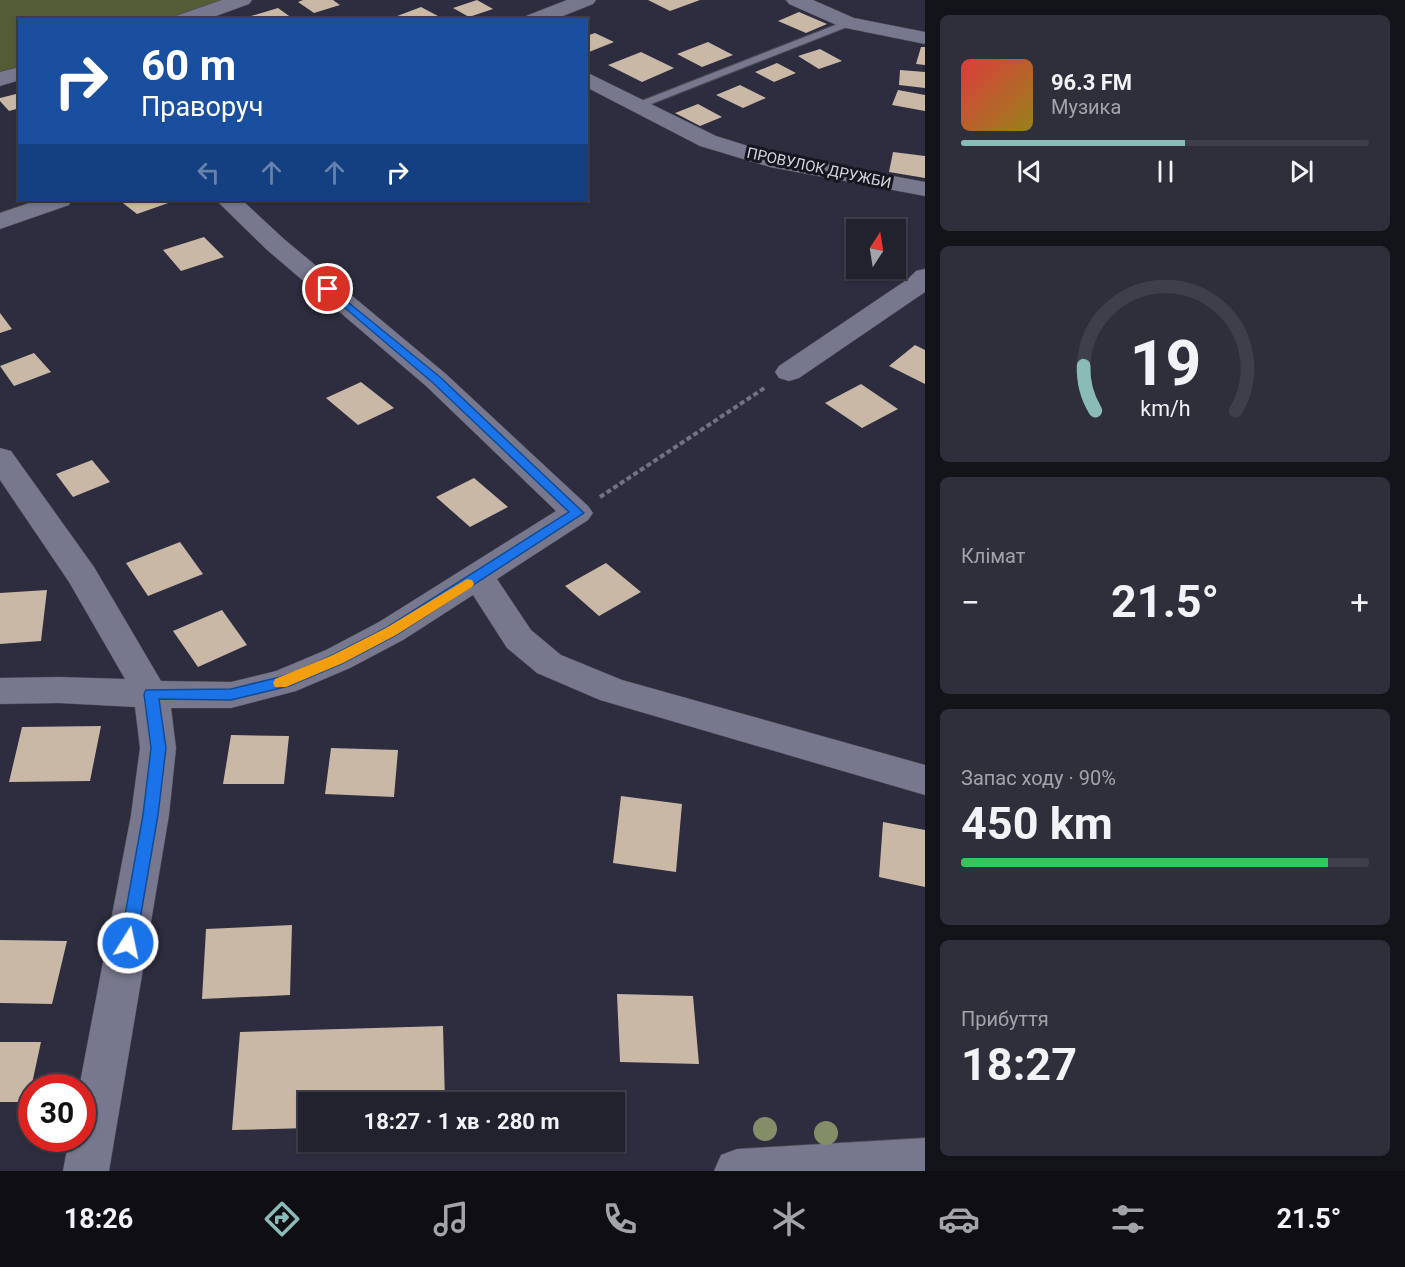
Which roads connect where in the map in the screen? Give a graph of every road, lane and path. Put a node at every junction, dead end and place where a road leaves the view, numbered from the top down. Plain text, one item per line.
1 (242, 0) edge
2 (586, 0) edge
3 (796, 0) edge
4 (189, 18) edge
5 (537, 18) edge
6 (848, 23) junction
7 (925, 38) edge
8 (18, 74) edge
9 (0, 79) edge
10 (588, 79) edge
11 (637, 105) junction
12 (925, 189) edge
13 (57, 201) edge
14 (229, 201) edge
15 (0, 221) edge
16 (925, 277) edge
17 (789, 372) joint
18 (0, 458) edge
19 (577, 513) junction
20 (478, 577) junction
21 (0, 691) edge
22 (151, 694) junction
23 (925, 780) edge
24 (925, 1160) edge
25 (86, 1171) edge
26 (737, 1171) edge

1 - 4 street
2 - 5 street
3 - 6 street
6 - 7 street
6 - 11 lane
8 - 9 street
10 - 11 street, ПРОВУЛОК ДРУЖБИ
11 - 12 street, ПРОВУЛОК ДРУЖБИ
13 - 15 street
14 - 19 street
16 - 17 street
17 - 19 path
18 - 22 street
19 - 20 street
20 - 22 street
20 - 23 street
21 - 22 street
22 - 25 street
24 - 26 street

